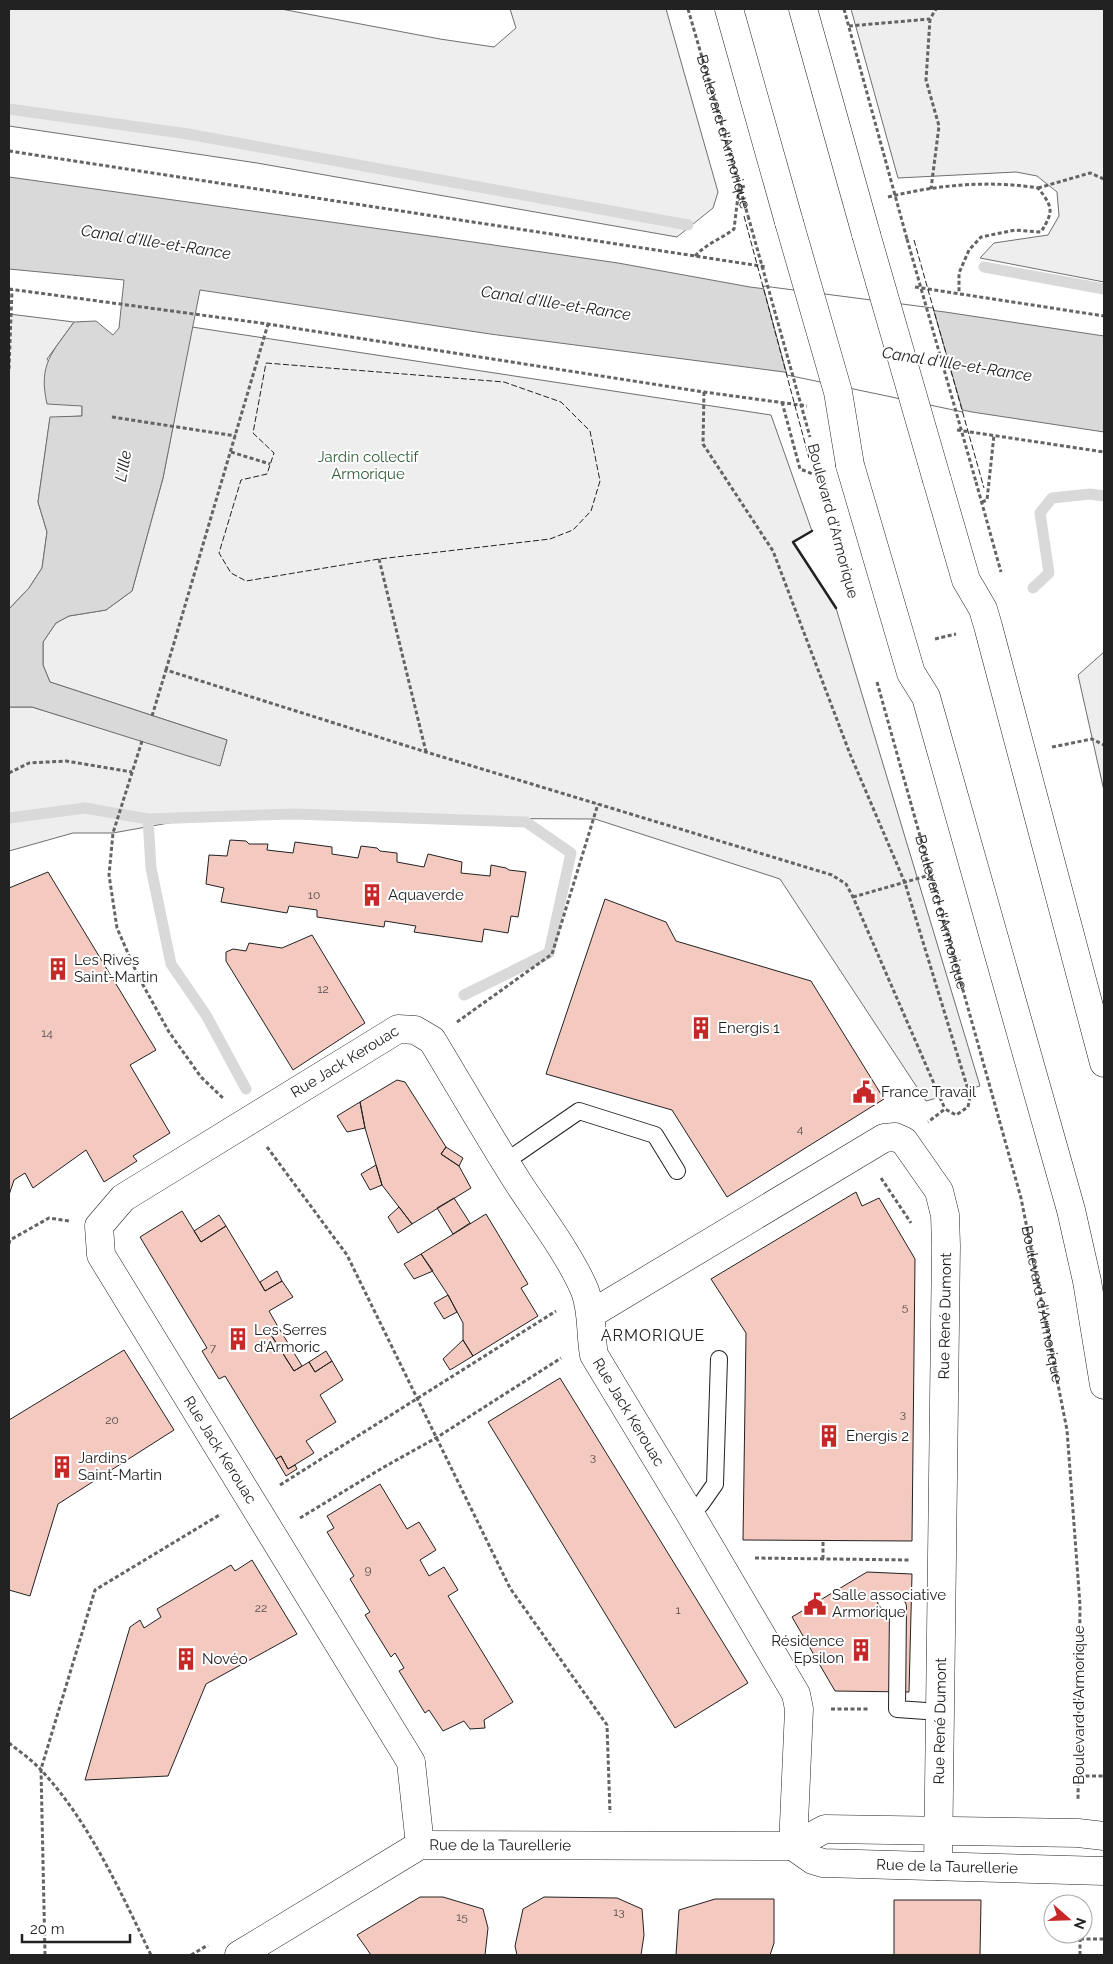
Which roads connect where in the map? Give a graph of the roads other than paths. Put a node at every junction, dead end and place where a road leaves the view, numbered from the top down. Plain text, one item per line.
1 (729, 9) edge
2 (802, 9) edge
3 (1104, 1063) edge
4 (505, 1162) junction
5 (677, 1171) dead end
6 (589, 1315) junction
7 (719, 1359) dead end
8 (1104, 1385) edge
9 (689, 1512) junction
10 (886, 1601) dead end
11 (940, 1712) junction
12 (938, 1832) junction
13 (1091, 1835) edge
14 (420, 1845) junction
15 (794, 1846) junction
16 (938, 1866) junction
17 (1104, 1871) edge
18 (239, 1955) edge

1 - 8 street, Boulevard d'Armorique, bridge
2 - 3 street, bridge
4 - 5 lane
4 - 6 street, Rue Jack Kerouac
4 - 14 street, Rue Jack Kerouac
6 - 9 street, Rue Jack Kerouac
6 - 11 street, Rue René Dumont
7 - 9 lane
9 - 15 street, Rue Jack Kerouac
10 - 11 lane
11 - 12 street, Rue René Dumont
12 - 13 street
12 - 15 street
12 - 16 street, Rue René Dumont
14 - 15 street, Rue de la Taurellerie
14 - 18 street, Rue de la Taurellerie
15 - 16 street, Rue de la Taurellerie
16 - 17 street, Rue de la Taurellerie

